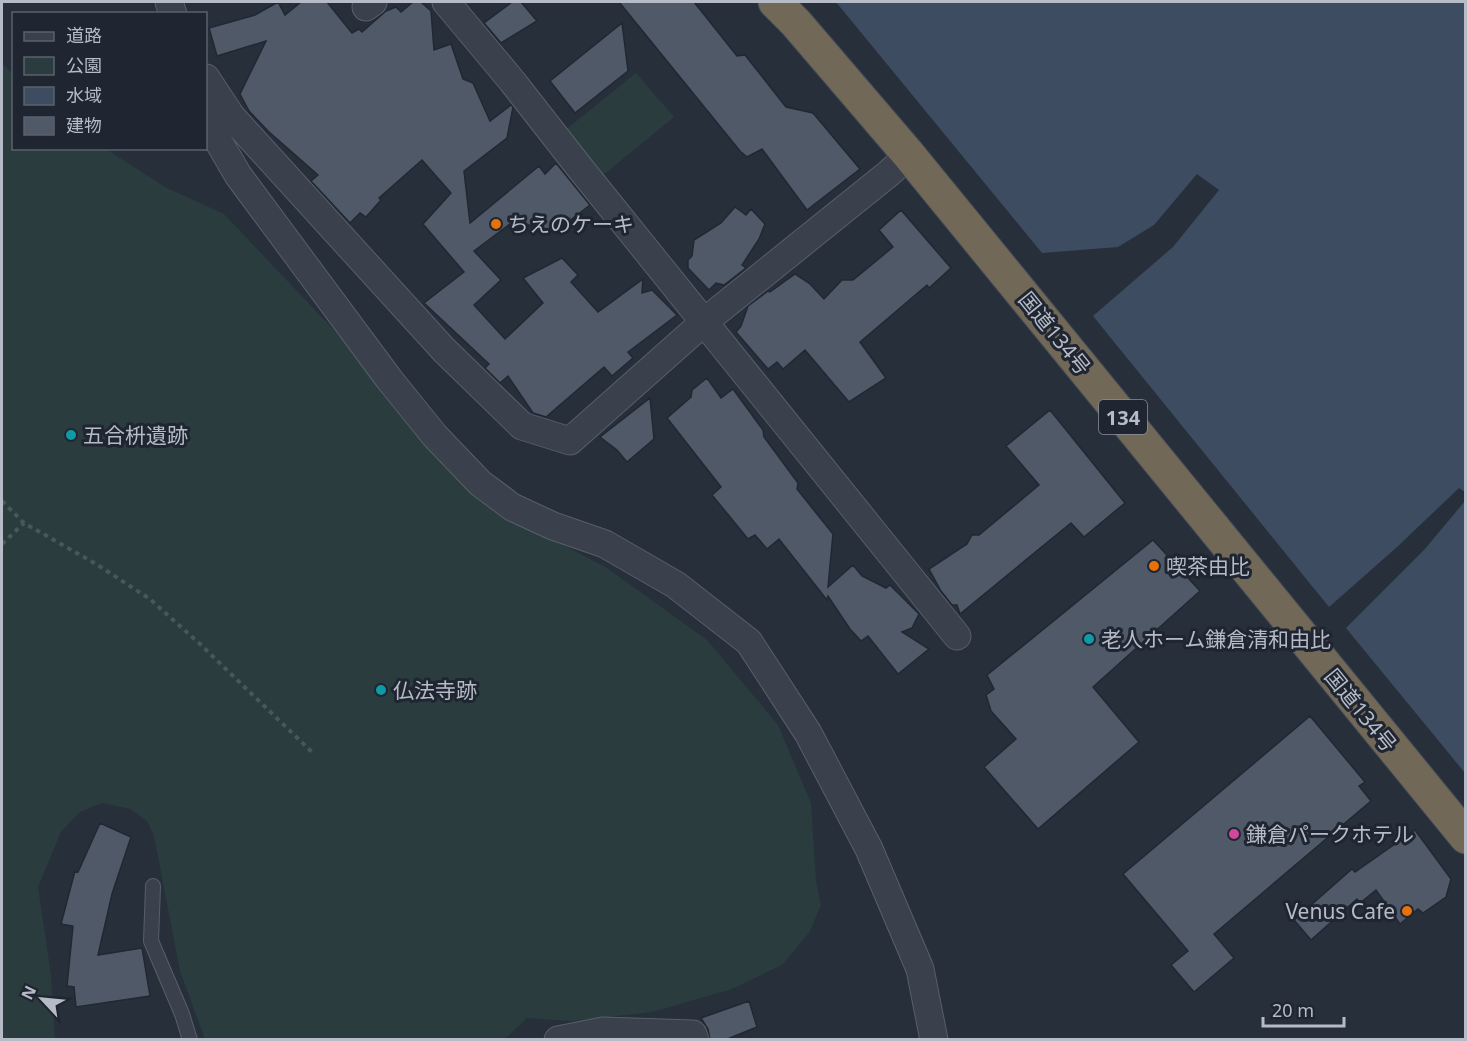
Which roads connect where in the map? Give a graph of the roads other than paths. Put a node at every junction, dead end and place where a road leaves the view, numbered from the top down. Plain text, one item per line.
1 (446, 2) edge
2 (775, 2) edge
3 (207, 80) edge
4 (207, 122) edge
5 (909, 155) junction
6 (704, 322) junction
7 (957, 636) dead end
8 (1466, 837) edge
9 (153, 886) dead end
10 (190, 1040) edge
11 (558, 1040) edge
12 (695, 1040) edge
13 (934, 1040) edge

1 - 6 street
2 - 5 highway, 国道134号 / 134
3 - 6 street
4 - 13 street
5 - 6 street
5 - 8 highway, 国道134号 / 134
6 - 7 street
9 - 10 lane
11 - 12 street

